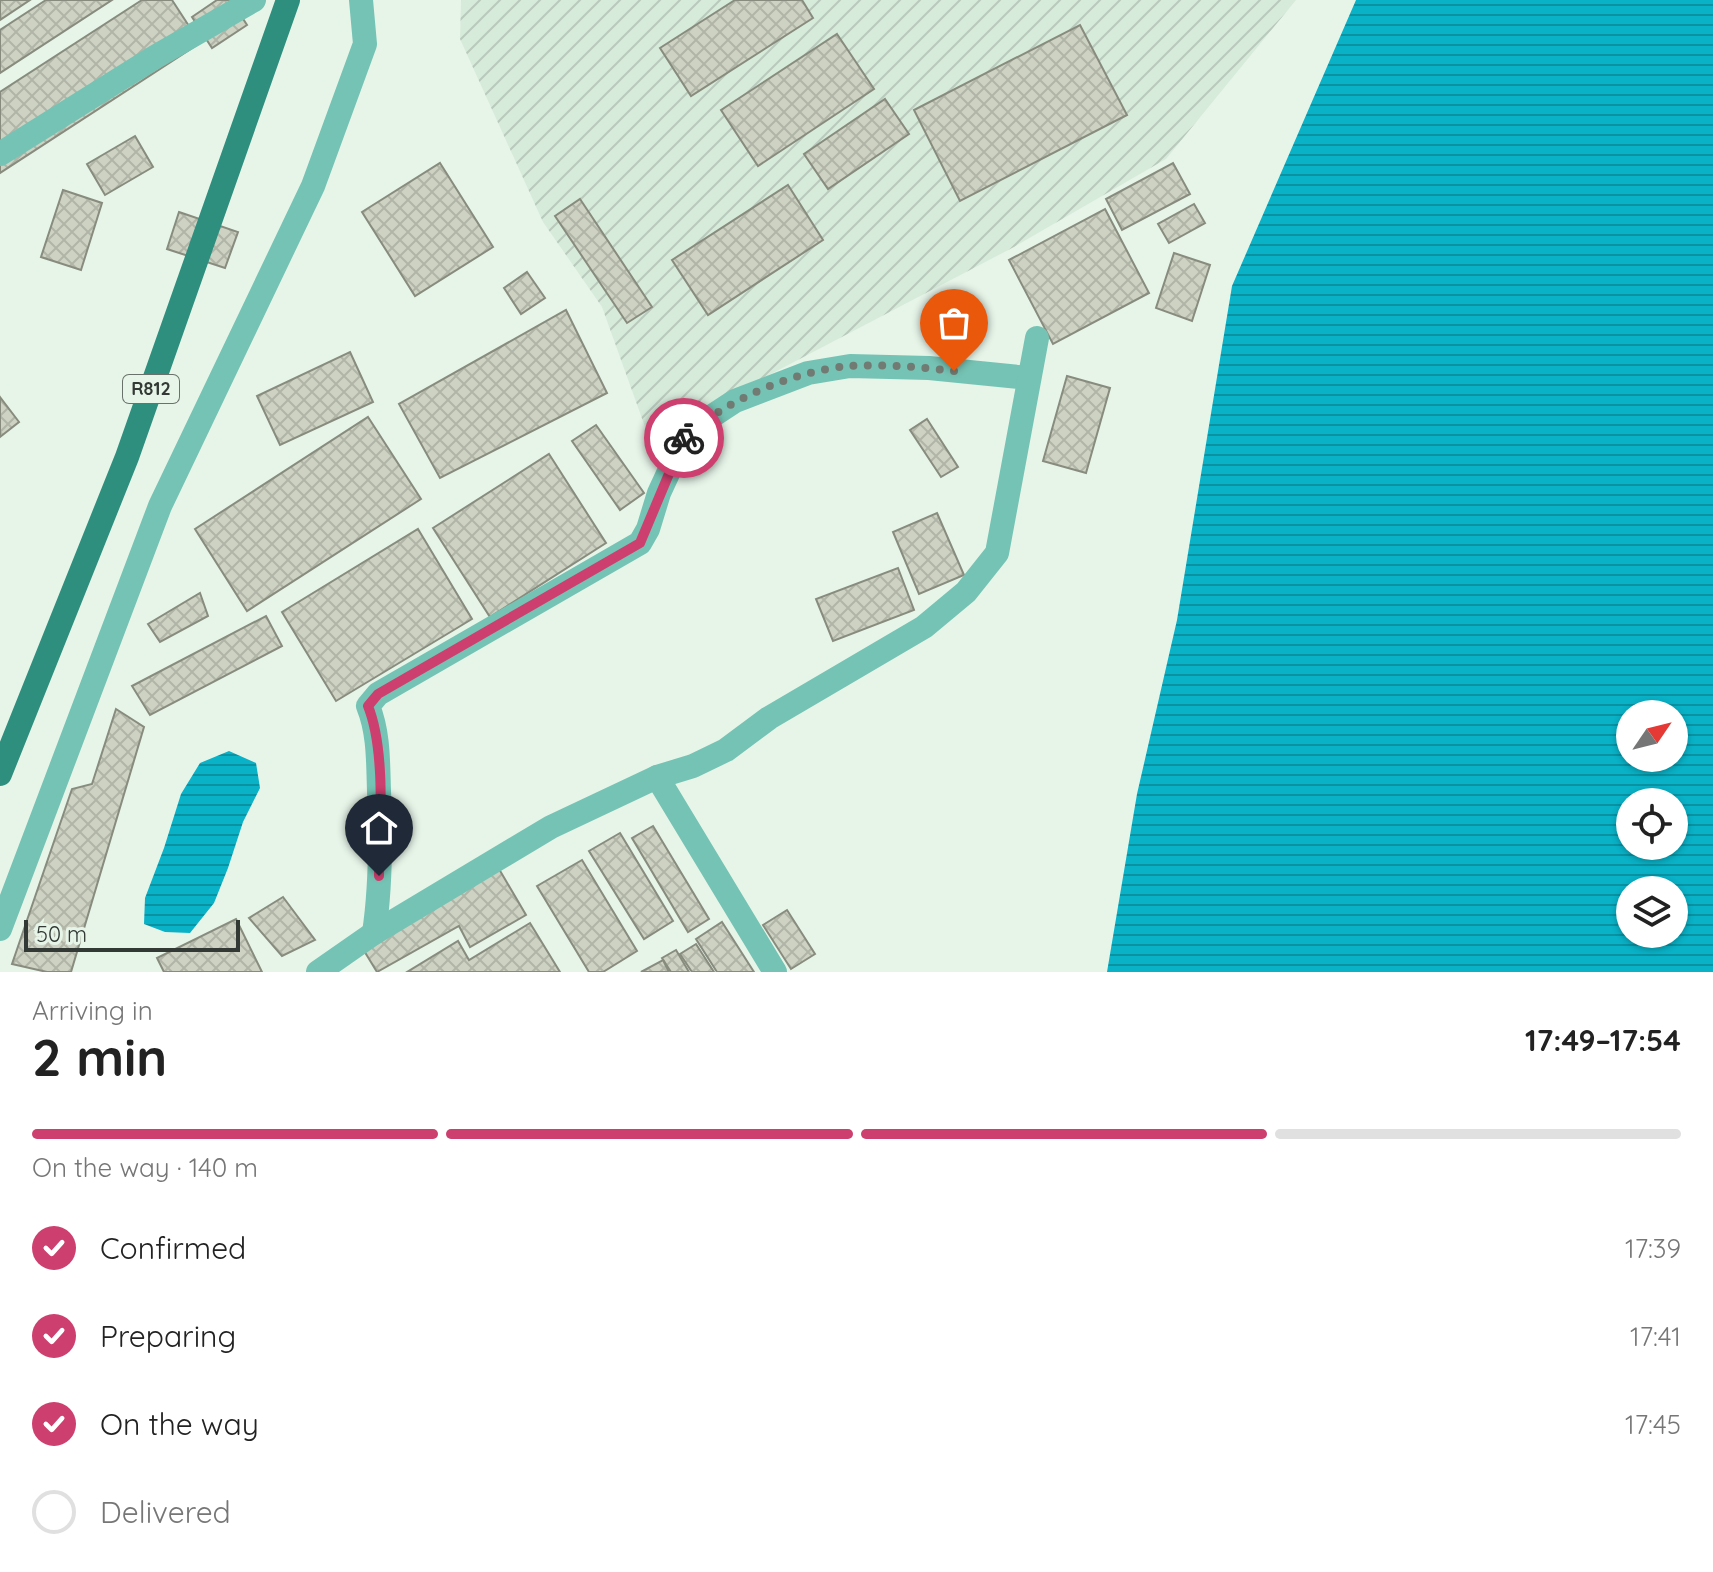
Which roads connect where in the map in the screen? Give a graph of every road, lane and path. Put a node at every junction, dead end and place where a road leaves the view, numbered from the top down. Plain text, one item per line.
1 (254, 0) edge
2 (288, 0) edge
3 (361, 0) edge
4 (0, 154) edge
5 (1037, 338) dead end
6 (1029, 378) junction
7 (0, 774) edge
8 (657, 777) junction
9 (0, 929) edge
10 (374, 933) junction
11 (318, 972) edge
12 (775, 972) edge

1 - 4 street
2 - 7 main road, R812
3 - 9 street
5 - 6 street
6 - 8 street
6 - 10 street
8 - 10 street
8 - 12 street
10 - 11 street

